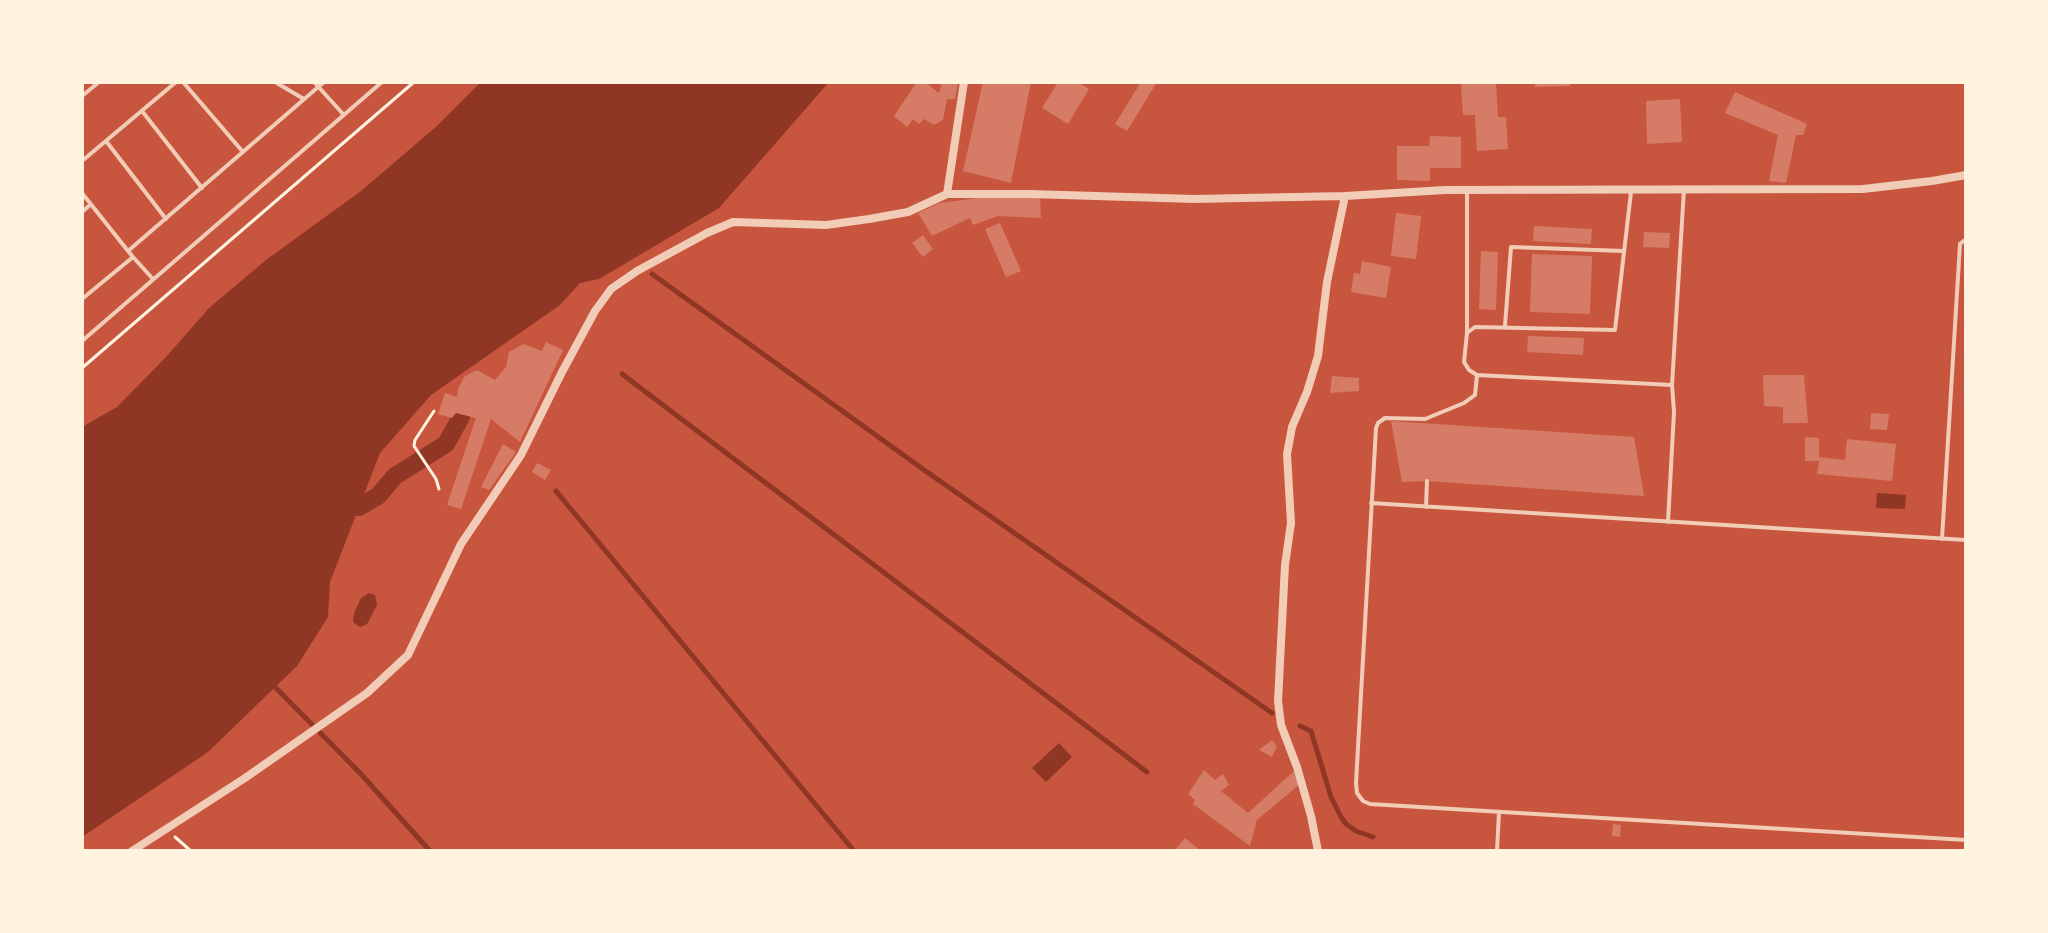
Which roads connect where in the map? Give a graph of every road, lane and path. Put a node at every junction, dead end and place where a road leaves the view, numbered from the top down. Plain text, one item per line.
1 (99, 82) edge
2 (176, 82) edge
3 (183, 82) edge
4 (275, 82) edge
5 (324, 82) edge
6 (382, 82) edge
7 (414, 82) edge
8 (964, 82) edge
9 (316, 84) edge
10 (82, 96) edge
11 (305, 100) junction
12 (142, 111) junction
13 (344, 115) junction
14 (106, 141) junction
15 (243, 152) junction
16 (82, 161) edge
17 (1966, 175) edge
18 (202, 188) junction
19 (1684, 189) junction
20 (1467, 190) junction
21 (1632, 190) junction
22 (82, 193) edge
23 (947, 194) junction
24 (1345, 196) junction
25 (91, 204) junction
26 (82, 212) edge
27 (166, 219) junction
28 (1966, 239) edge
29 (128, 251) junction
30 (1624, 251) junction
31 (133, 257) junction
32 (153, 280) junction
33 (82, 299) edge
34 (1505, 326) junction
35 (1467, 333) junction
36 (82, 341) edge
37 (82, 368) edge
38 (1477, 375) junction
39 (1672, 385) junction
40 (434, 411) dead end
41 (1427, 481) dead end
42 (439, 489) dead end
43 (1371, 503) junction
44 (1426, 507) junction
45 (1668, 522) junction
46 (1942, 539) junction
47 (1966, 540) edge
48 (1499, 812) junction
49 (166, 829) junction
50 (1966, 840) edge
51 (1497, 850) edge
52 (132, 851) edge
53 (191, 851) edge
54 (1318, 851) edge

1 - 10 lane
2 - 12 lane
3 - 15 lane
4 - 11 lane
5 - 9 lane
6 - 13 lane
7 - 37 path
8 - 23 street
9 - 11 lane
9 - 13 lane
11 - 15 lane
12 - 14 lane
12 - 18 lane
13 - 32 lane
14 - 16 lane
14 - 27 lane
15 - 18 lane
17 - 19 street
18 - 27 lane
19 - 21 street
19 - 39 lane
20 - 21 street
20 - 24 street
20 - 35 lane
21 - 30 lane
22 - 25 lane
23 - 24 street
23 - 49 street
24 - 54 street
25 - 26 lane
25 - 29 lane
27 - 29 lane
28 - 46 lane
29 - 31 lane
30 - 34 lane
30 - 34 lane
31 - 32 lane
31 - 33 lane
32 - 36 lane
34 - 35 lane
35 - 38 lane
38 - 39 lane
38 - 43 lane
39 - 45 lane
40 - 42 path
41 - 44 lane
43 - 44 lane
43 - 48 lane
44 - 45 lane
45 - 46 lane
46 - 47 lane
48 - 50 lane
48 - 51 lane
49 - 52 street
49 - 53 path

